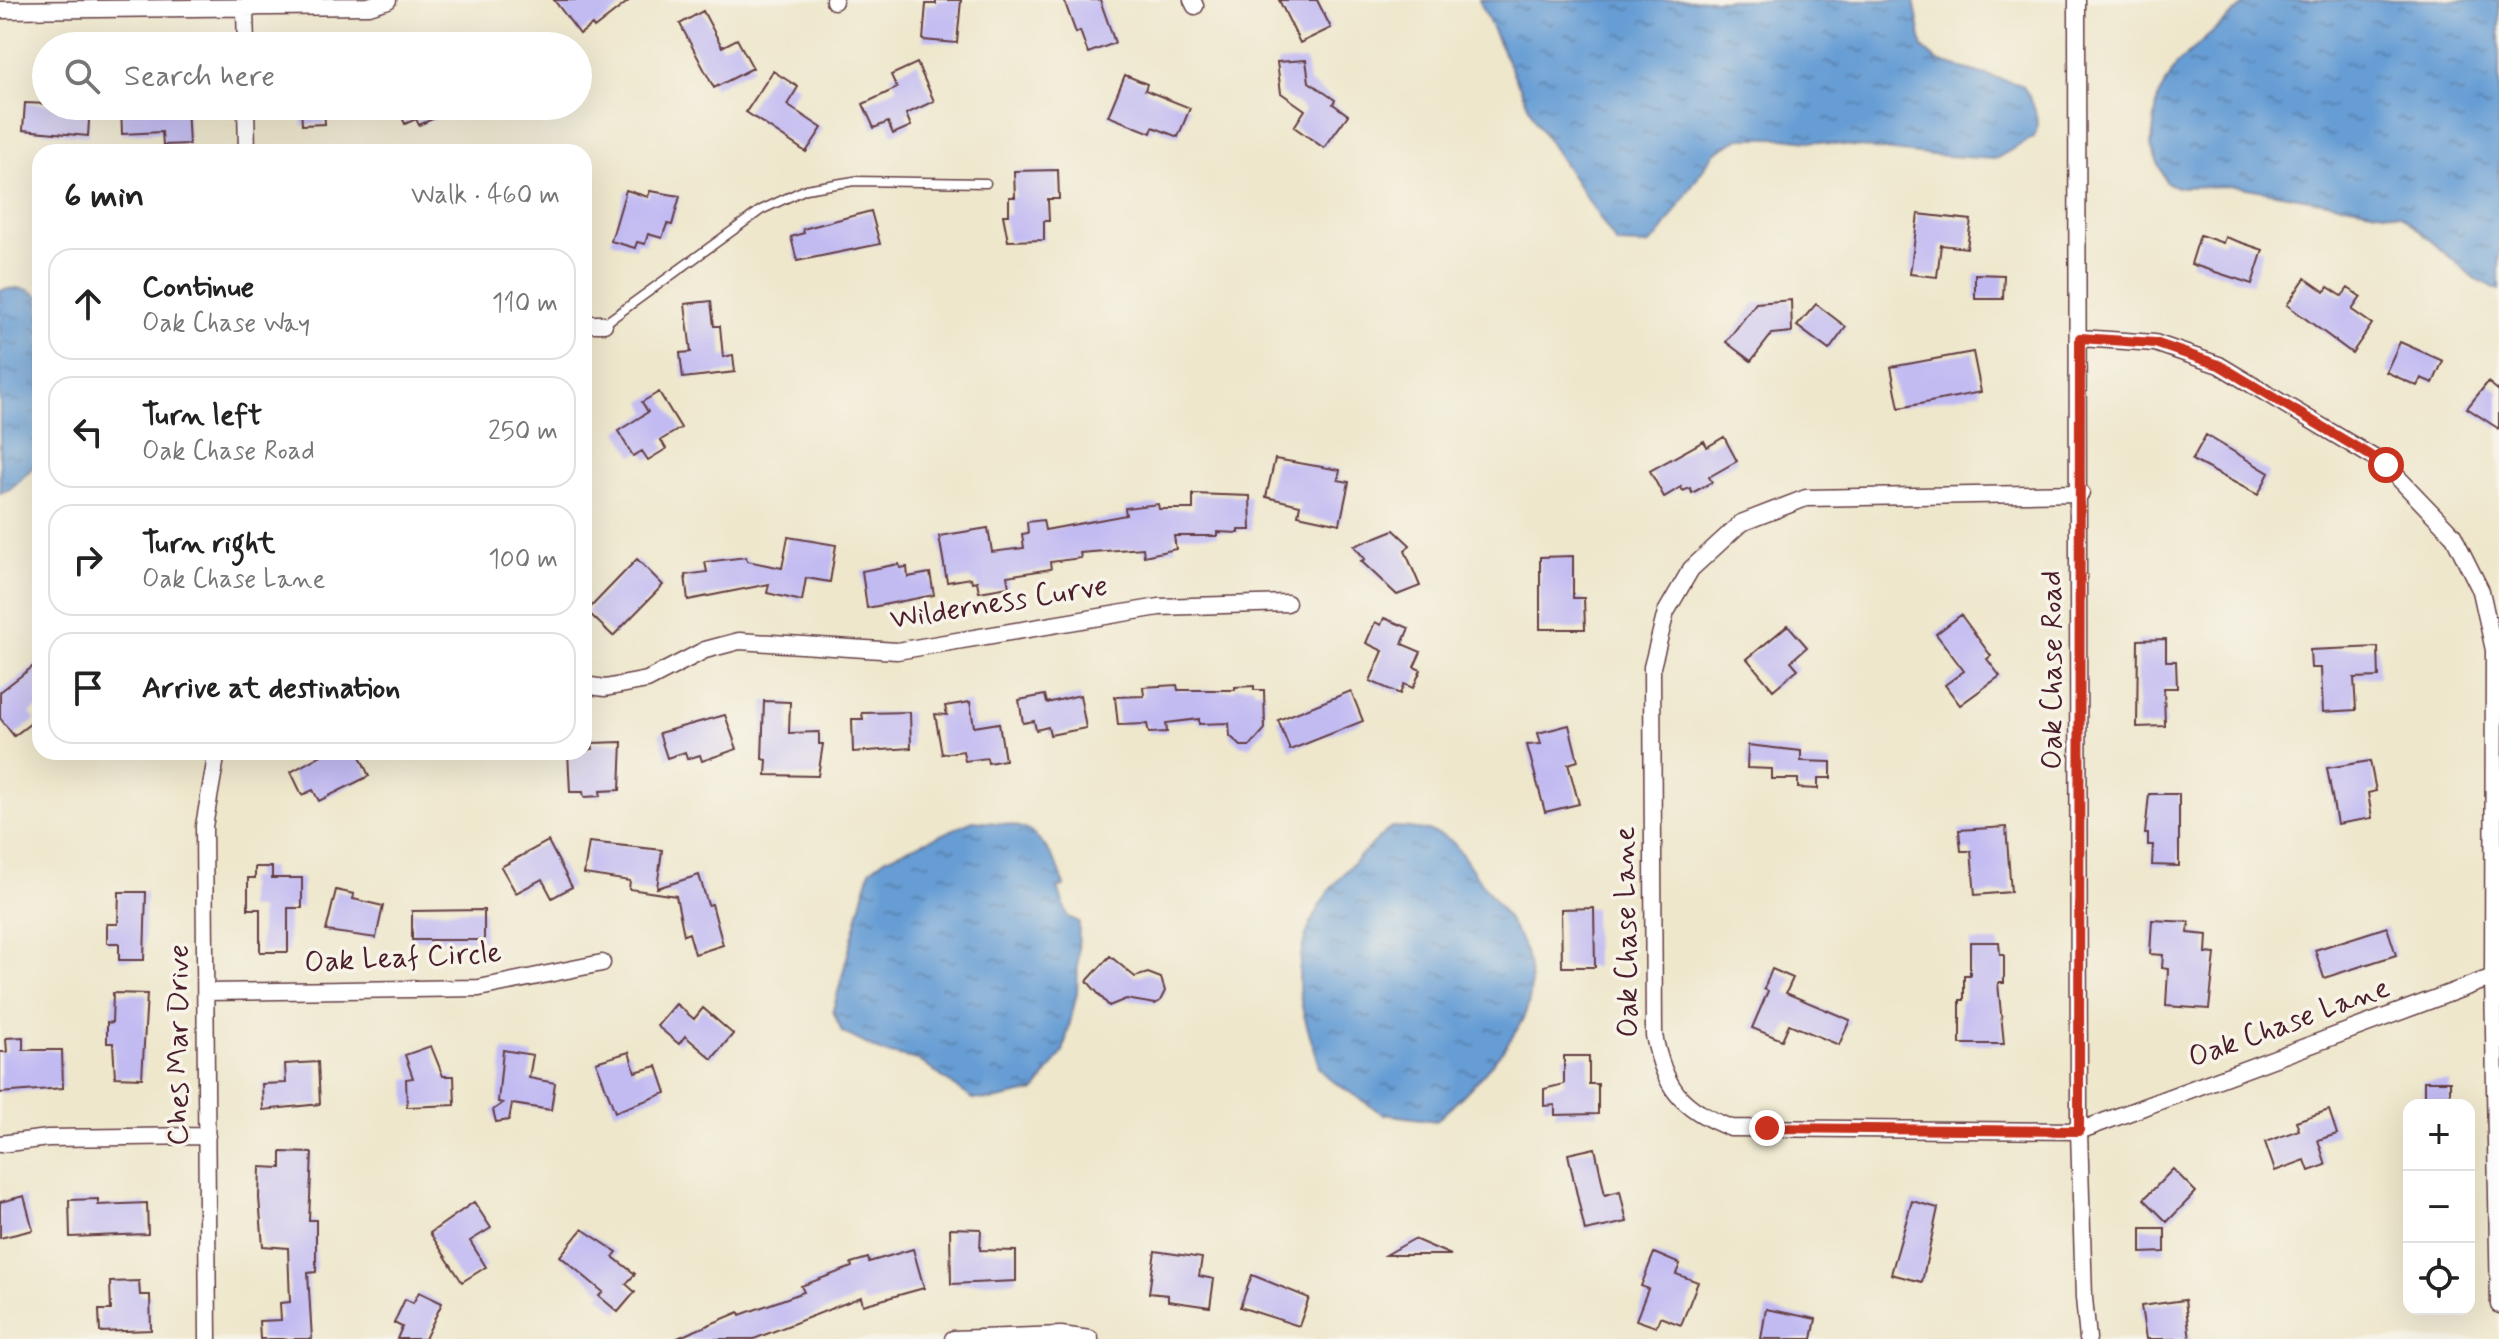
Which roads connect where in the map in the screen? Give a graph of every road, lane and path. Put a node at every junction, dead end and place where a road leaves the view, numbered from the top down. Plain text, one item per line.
1 (388, 0) edge
2 (2077, 0) edge
3 (249, 5) edge
4 (0, 10) edge
5 (247, 32) edge
6 (246, 120) edge
7 (247, 144) edge
8 (986, 183) dead end
9 (592, 324) edge
10 (604, 324) joint
11 (2080, 338) junction
12 (2081, 493) junction
13 (1287, 603) dead end
14 (592, 686) edge
15 (216, 760) edge
16 (602, 963) dead end
17 (2493, 977) junction
18 (206, 992) junction
19 (2079, 1131) junction
20 (207, 1136) junction
21 (0, 1144) edge
22 (2499, 1305) edge
23 (208, 1339) edge
24 (953, 1339) edge
25 (1090, 1339) edge
26 (2088, 1339) edge

1 - 3 street
2 - 11 street, Oak Chase Road
3 - 4 street
3 - 5 street
6 - 7 street
8 - 10 lane
9 - 10 street
11 - 12 street, Oak Chase Road
11 - 17 street
12 - 19 street, Oak Chase Road
12 - 19 street, Oak Chase Lane
13 - 14 street, Wilderness Curve
15 - 18 street, Ches Mar Drive
16 - 18 street, Oak Leaf Circle
17 - 19 street, Oak Chase Lane
17 - 22 street
18 - 20 street, Ches Mar Drive
19 - 26 street, Oak Chase Road
20 - 21 street
20 - 23 street, Ches Mar Drive
24 - 25 street

